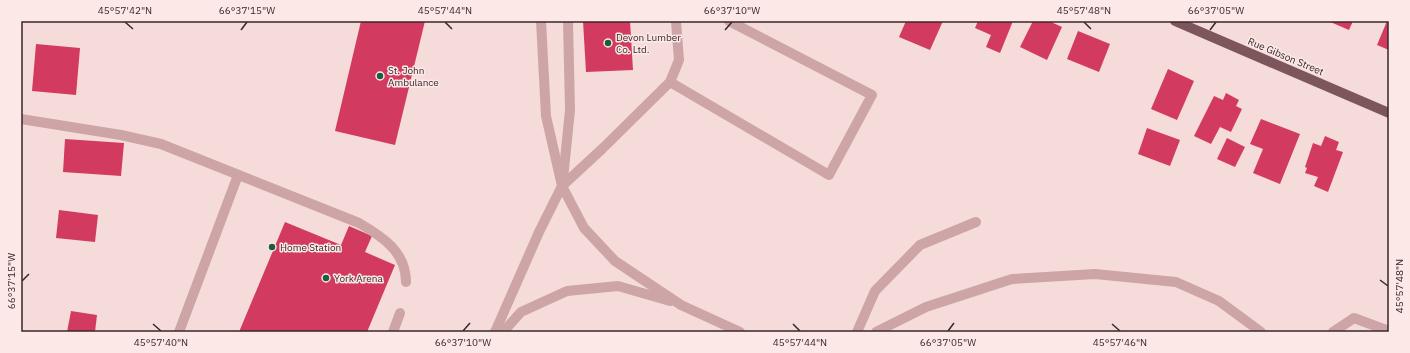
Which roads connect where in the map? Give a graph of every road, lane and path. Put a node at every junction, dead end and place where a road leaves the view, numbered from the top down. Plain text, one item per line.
1 (541, 21) edge
2 (568, 21) edge
3 (678, 21) edge
4 (729, 21) edge
5 (1174, 21) edge
6 (670, 82) junction
7 (1389, 113) edge
8 (21, 120) edge
9 (238, 175) junction
10 (562, 186) junction
11 (976, 222) dead end
12 (406, 282) dead end
13 (681, 305) junction
14 (400, 312) dead end
15 (1389, 330) edge
16 (179, 332) edge
17 (393, 332) edge
18 (495, 332) edge
19 (503, 332) edge
20 (740, 332) edge
21 (857, 332) edge
22 (876, 332) edge
23 (1261, 332) edge
24 (1333, 332) edge

1 - 10 lane
2 - 10 lane
3 - 6 lane
4 - 6 lane
5 - 7 main road, Rue Gibson Street
6 - 10 lane
8 - 9 lane
9 - 12 lane
9 - 16 lane
10 - 13 lane
10 - 18 lane
11 - 21 lane
13 - 19 lane
13 - 20 lane
14 - 17 lane
15 - 24 lane
22 - 23 lane

